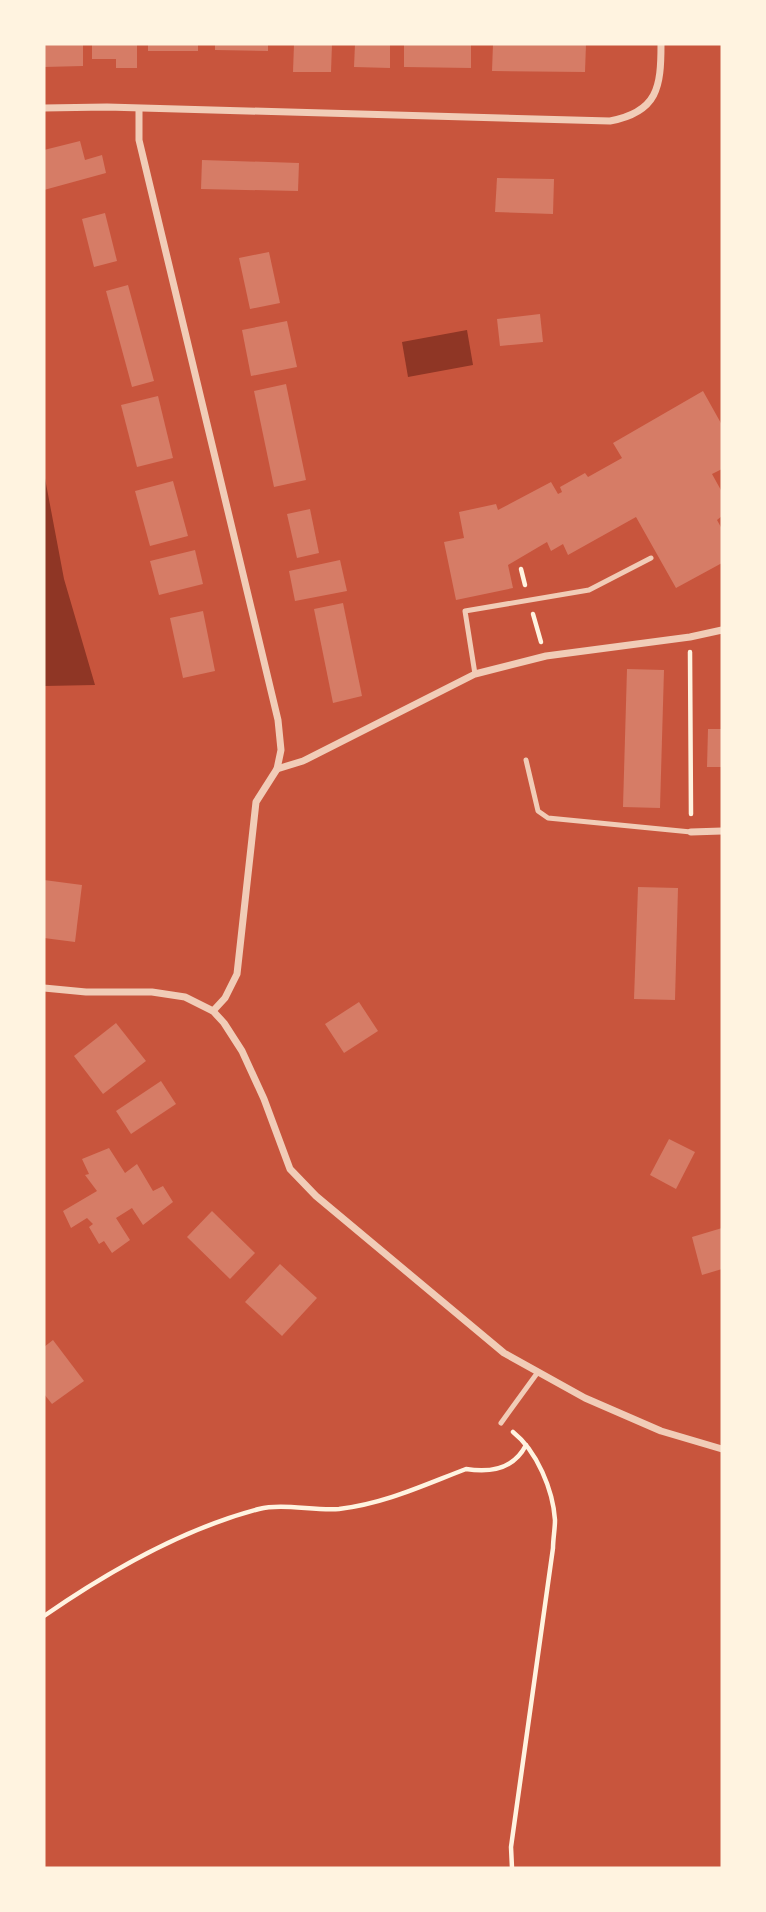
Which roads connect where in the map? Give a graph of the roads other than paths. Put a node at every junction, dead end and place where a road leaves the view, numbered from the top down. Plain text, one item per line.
1 (662, 44) edge
2 (44, 108) edge
3 (139, 110) junction
4 (651, 558) dead end
5 (722, 630) edge
6 (475, 674) junction
7 (526, 760) dead end
8 (276, 769) junction
9 (722, 831) edge
10 (691, 832) joint
11 (44, 988) edge
12 (213, 1012) junction
13 (538, 1372) junction
14 (501, 1423) dead end
15 (722, 1449) edge

1 - 3 street
2 - 3 street
3 - 8 street
4 - 6 lane
5 - 6 street
6 - 8 street
7 - 10 lane
8 - 12 street
9 - 10 street
11 - 12 street
12 - 13 street
13 - 14 lane
13 - 15 street

